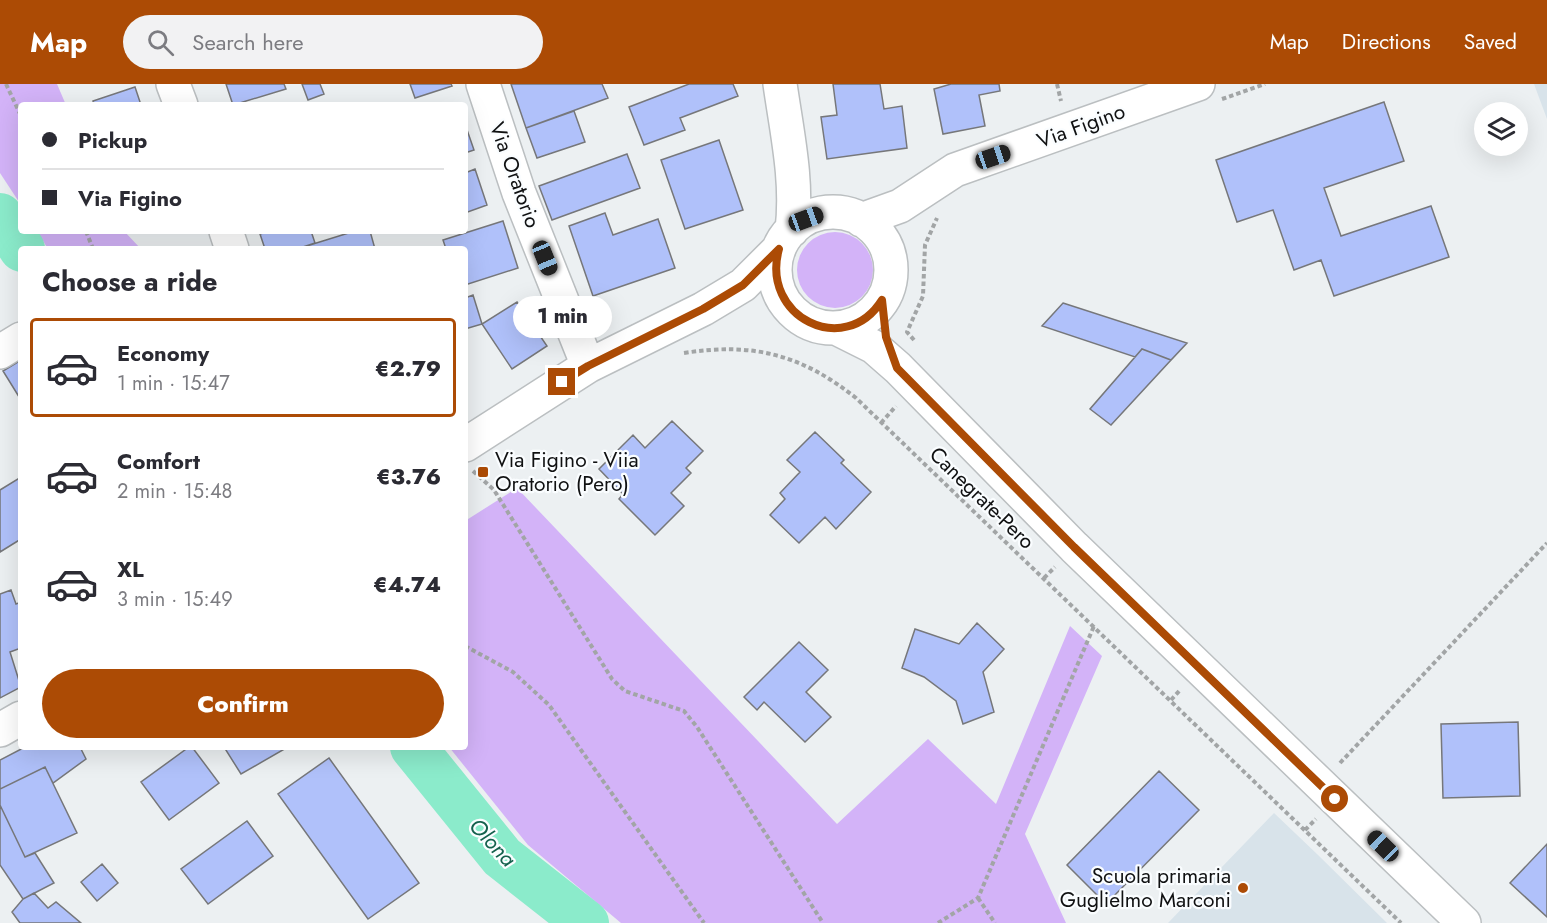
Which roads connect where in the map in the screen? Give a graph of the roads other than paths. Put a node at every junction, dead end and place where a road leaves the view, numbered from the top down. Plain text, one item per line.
1 (173, 84) edge
2 (483, 84) edge
3 (780, 84) edge
4 (1209, 92) edge
5 (180, 102) edge
6 (939, 198) junction
7 (861, 220) junction
8 (785, 240) junction
9 (890, 258) junction
10 (882, 300) junction
11 (785, 303) junction
12 (703, 309) junction
13 (836, 328) junction
14 (18, 341) edge
15 (0, 352) edge
16 (588, 366) junction
17 (910, 367) junction
18 (472, 459) edge
19 (18, 720) edge
20 (0, 730) edge
21 (1464, 923) edge

1 - 5 street
2 - 16 street, Via Oratorio
3 - 8 street
4 - 6 street, Via Figino
6 - 7 street, Via Figino
6 - 9 street, Via Figino
7 - 8 street
7 - 9 street
8 - 11 street
8 - 12 street
9 - 10 street
10 - 13 street
10 - 17 street
11 - 12 street
11 - 13 street
12 - 16 street
13 - 17 street
14 - 15 street
16 - 18 street
17 - 21 street
19 - 20 street

